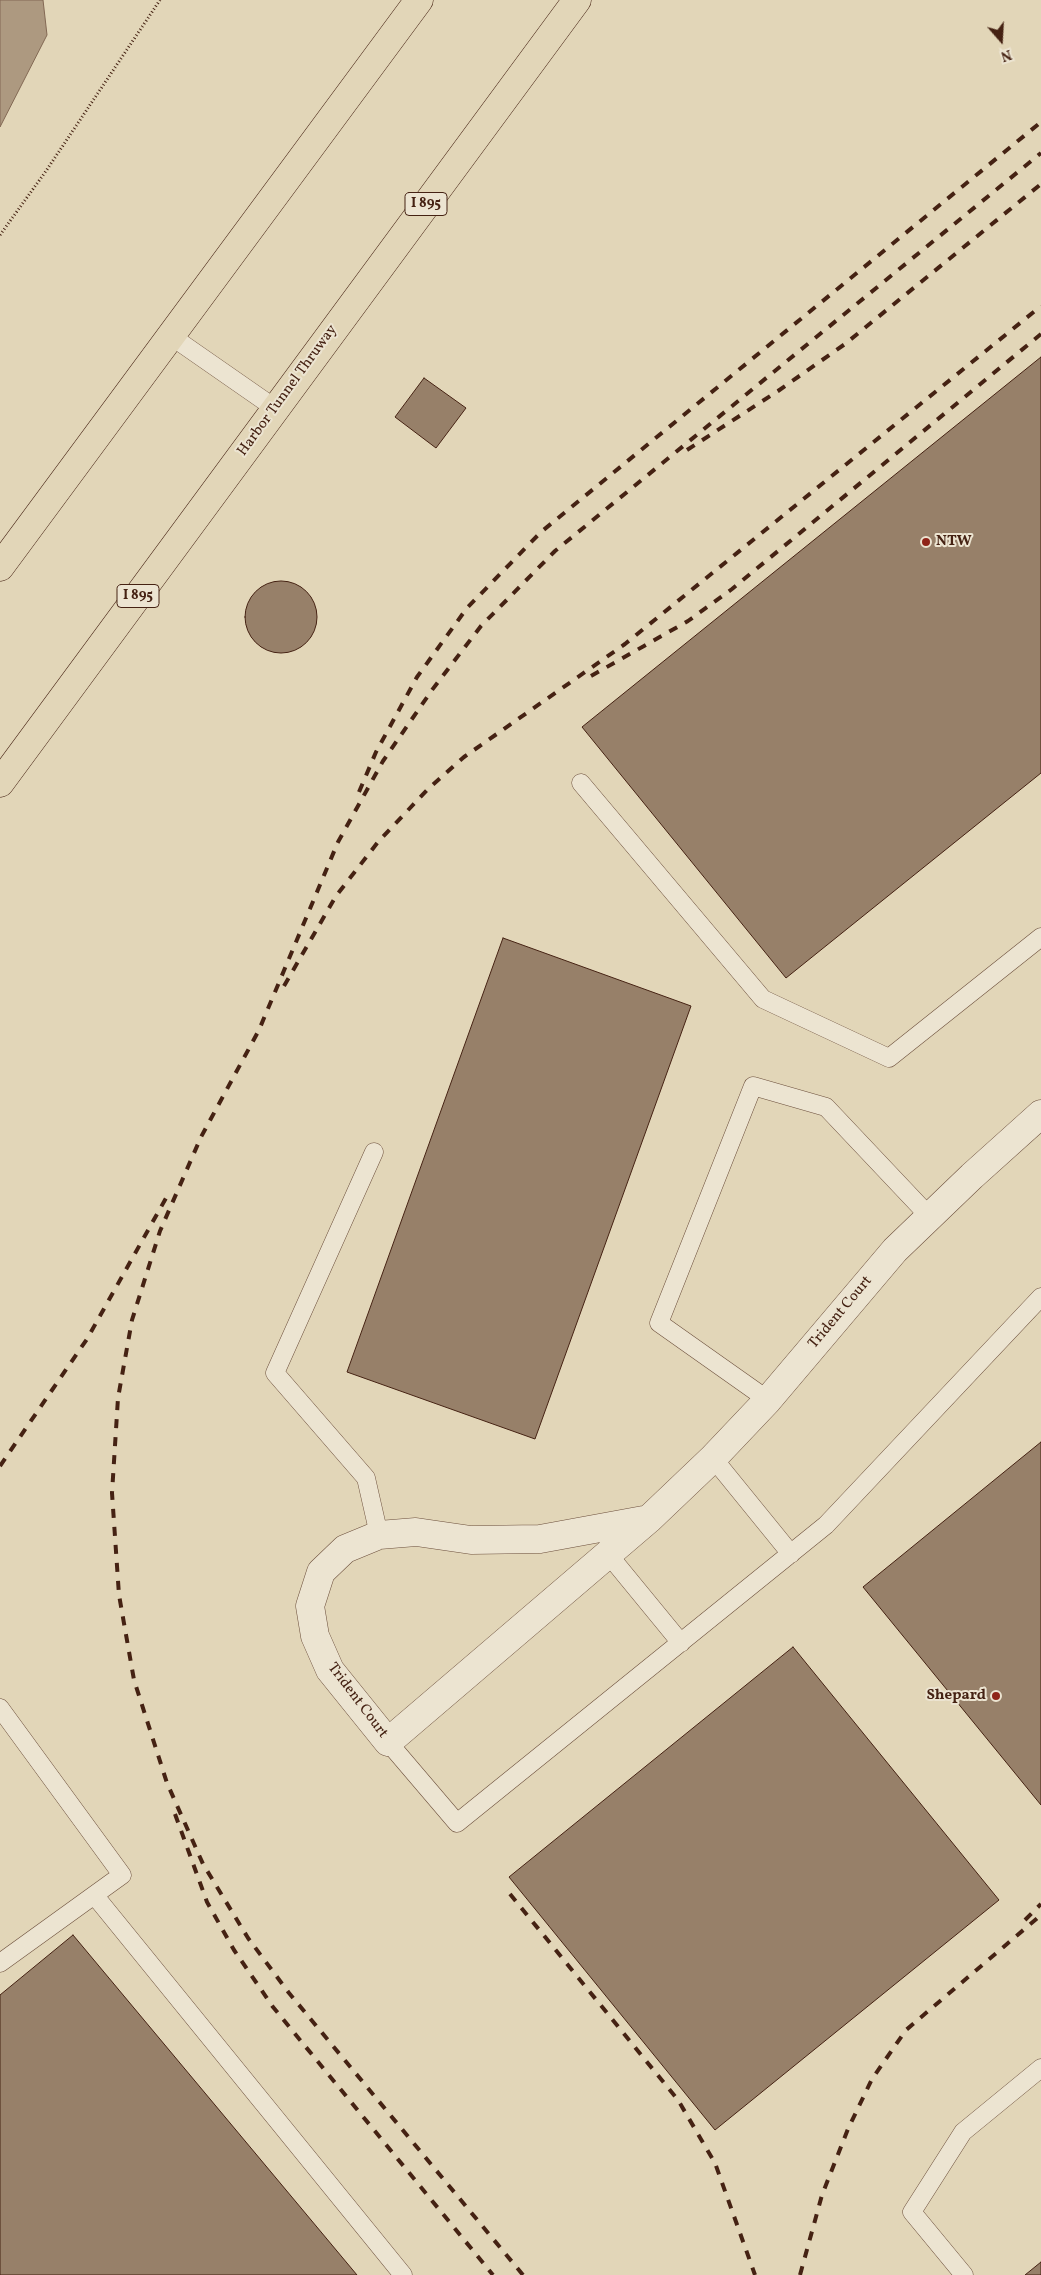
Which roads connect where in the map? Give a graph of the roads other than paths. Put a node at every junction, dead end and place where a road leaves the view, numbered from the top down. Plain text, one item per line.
1 (419, 0) edge
2 (577, 0) edge
3 (171, 336) junction
4 (276, 408) junction
5 (0, 567) edge
6 (0, 783) edge
7 (581, 783) dead end
8 (1041, 937) edge
9 (1041, 1114) edge
10 (374, 1152) dead end
11 (930, 1216) junction
12 (1041, 1297) edge
13 (768, 1400) junction
14 (713, 1458) junction
15 (649, 1519) junction
16 (379, 1535) junction
17 (608, 1554) junction
18 (791, 1554) junction
19 (681, 1643) junction
20 (0, 1708) edge
21 (388, 1742) junction
22 (95, 1896) junction
23 (0, 1963) edge
24 (1041, 2068) edge
25 (403, 2275) edge
26 (964, 2275) edge

1 - 3 highway
2 - 4 highway, Harbor Tunnel Thruway / I 895
3 - 4 lane
3 - 5 highway
4 - 6 highway, Harbor Tunnel Thruway / I 895
7 - 8 lane
9 - 11 street, Trident Court
10 - 16 lane
11 - 13 street, Trident Court
11 - 13 lane
12 - 18 lane
13 - 14 street, Trident Court
14 - 15 street, Trident Court
14 - 18 lane
15 - 16 street, Trident Court
15 - 17 street, Trident Court
16 - 21 street, Trident Court
17 - 19 lane
17 - 21 street, Trident Court
18 - 19 lane
19 - 21 lane
20 - 22 lane
22 - 23 lane
22 - 25 lane
24 - 26 lane

